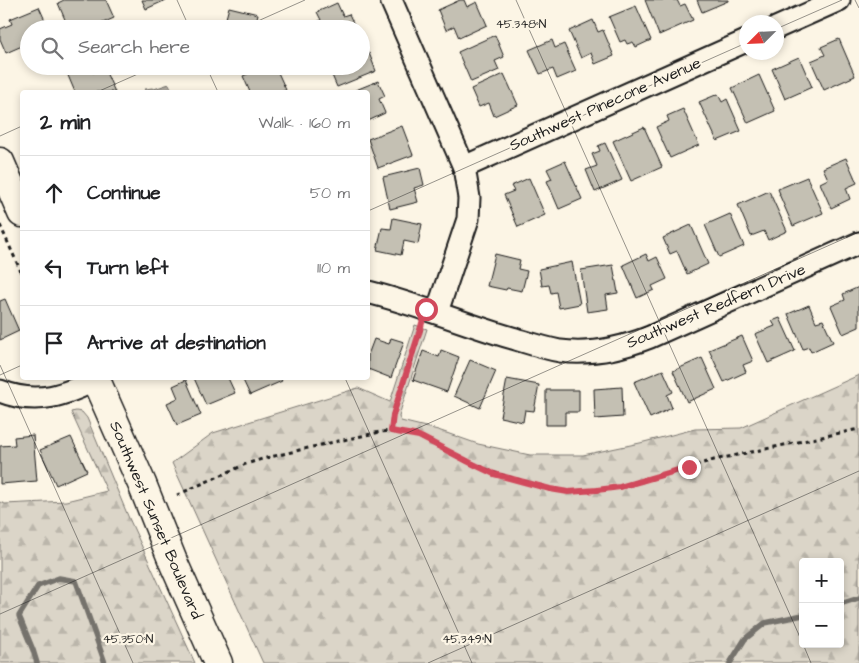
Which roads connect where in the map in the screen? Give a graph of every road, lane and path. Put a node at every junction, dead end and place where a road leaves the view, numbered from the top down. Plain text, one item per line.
1 (391, 0) edge
2 (839, 0) edge
3 (784, 24) edge
4 (739, 44) edge
5 (0, 162) edge
6 (464, 167) junction
7 (20, 208) edge
8 (0, 225) edge
9 (859, 243) edge
10 (20, 270) edge
11 (370, 293) edge
12 (432, 311) junction
13 (93, 380) edge
14 (98, 380) edge
15 (0, 391) edge
16 (859, 429) edge
17 (391, 431) junction
18 (177, 495) dead end
19 (218, 663) edge

1 - 6 street
2 - 3 street
4 - 6 street, Southwest Pinecone Avenue
5 - 7 main road
6 - 12 street
8 - 10 path
9 - 12 street, Southwest Redfern Drive
11 - 12 street, Southwest Redfern Drive
12 - 17 path
13 - 15 street
14 - 19 main road, Southwest Sunset Boulevard
16 - 17 path
17 - 18 path

